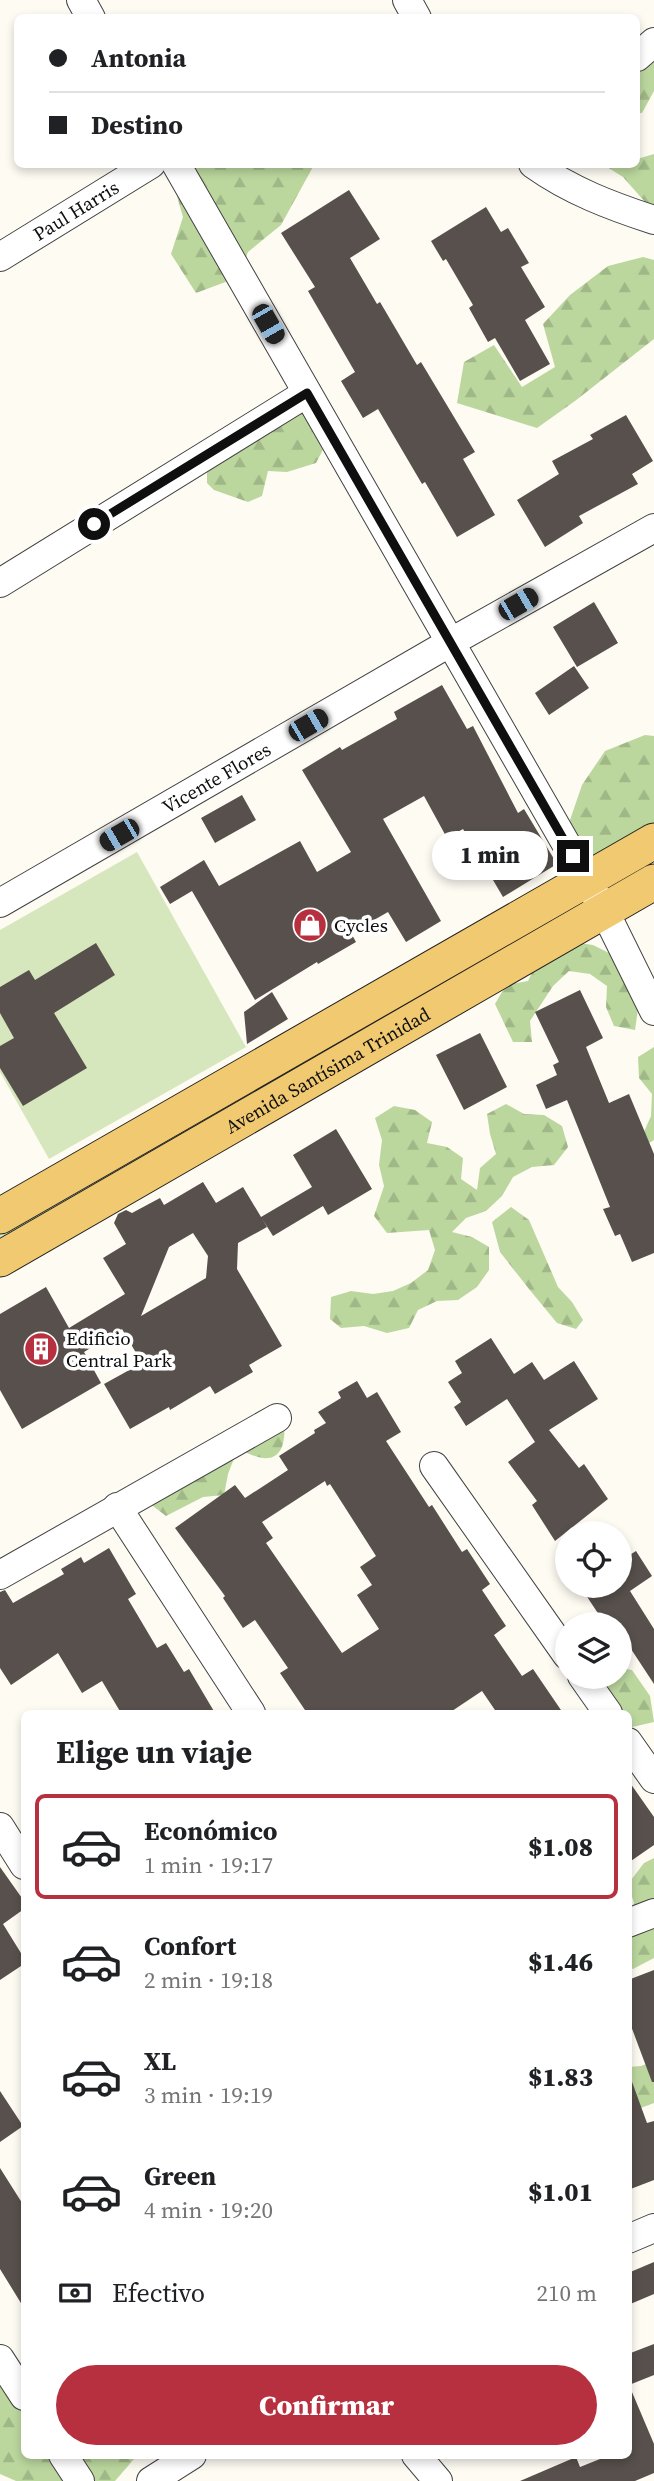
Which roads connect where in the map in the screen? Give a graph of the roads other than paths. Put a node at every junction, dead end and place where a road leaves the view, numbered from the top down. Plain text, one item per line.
1 (654, 42) edge
2 (640, 54) edge
3 (145, 168) edge
4 (178, 168) edge
5 (539, 168) edge
6 (654, 220) edge
7 (0, 257) edge
8 (307, 393) junction
9 (654, 528) edge
10 (0, 583) edge
11 (451, 642) junction
12 (654, 841) edge
13 (587, 879) junction
14 (654, 881) edge
15 (0, 903) edge
16 (604, 910) junction
17 (654, 1011) edge
18 (0, 1216) edge
19 (0, 1259) edge
20 (277, 1418) dead end
21 (434, 1466) dead end
22 (117, 1507) junction
23 (0, 1575) edge
24 (555, 1638) edge
25 (591, 1689) edge
26 (249, 1710) edge
27 (606, 1710) edge
28 (632, 1748) edge
29 (654, 1779) edge
30 (0, 1827) edge
31 (21, 1860) edge
32 (654, 1913) edge
33 (632, 1921) edge
34 (654, 2228) edge
35 (632, 2237) edge
36 (0, 2359) edge
37 (21, 2391) edge
38 (66, 2459) edge
39 (186, 2459) edge
40 (419, 2459) edge
41 (80, 2481) edge
42 (151, 2481) edge
43 (438, 2481) edge

1 - 2 street
3 - 7 street, Paul Harris
4 - 8 street
5 - 6 street
8 - 10 street
8 - 11 street
9 - 11 street, Vicente Flores
11 - 13 street
11 - 15 street, Vicente Flores
12 - 13 main road, Avenida Santísima Trinidad
13 - 16 street
13 - 18 main road, Avenida Santísima Trinidad
14 - 16 main road, Avenida Santísima Trinidad
16 - 17 street
16 - 19 main road, Avenida Santísima Trinidad
20 - 22 street
21 - 24 street
22 - 23 street
22 - 26 street
25 - 27 street
28 - 29 street
30 - 31 street
32 - 33 street
34 - 35 street
36 - 37 street
38 - 41 street
39 - 42 street
40 - 43 street

